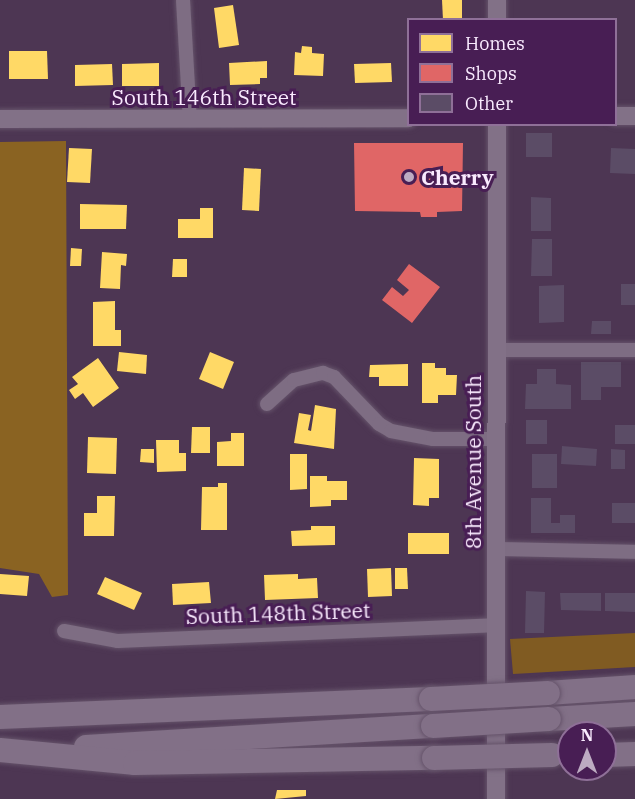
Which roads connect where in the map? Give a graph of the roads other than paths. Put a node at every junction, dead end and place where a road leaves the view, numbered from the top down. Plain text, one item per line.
1 (183, 0) edge
2 (496, 0) edge
3 (497, 18) edge
4 (635, 116) edge
5 (617, 117) edge
6 (407, 118) edge
7 (0, 119) edge
8 (190, 120) junction
9 (497, 126) edge
10 (496, 350) junction
11 (635, 350) edge
12 (267, 404) dead end
13 (495, 439) junction
14 (495, 549) junction
15 (635, 552) edge
16 (494, 625) junction
17 (64, 631) dead end
18 (635, 687) edge
19 (635, 714) edge
20 (0, 717) edge
21 (9, 750) edge
22 (617, 754) edge
23 (635, 754) edge
24 (557, 755) edge
25 (496, 799) edge

1 - 8 street
2 - 3 street
4 - 5 street
6 - 8 street, South 146th Street
7 - 8 street, South 146th Street
9 - 10 street, 8th Avenue South
10 - 11 street
10 - 13 street, 8th Avenue South
12 - 13 street
13 - 14 street, 8th Avenue South
14 - 15 street
14 - 16 street, 8th Avenue South
16 - 17 street, South 148th Street
16 - 25 street, 8th Avenue South
18 - 20 highway, bridge
19 - 21 highway, bridge
21 - 24 highway, bridge
22 - 23 highway

